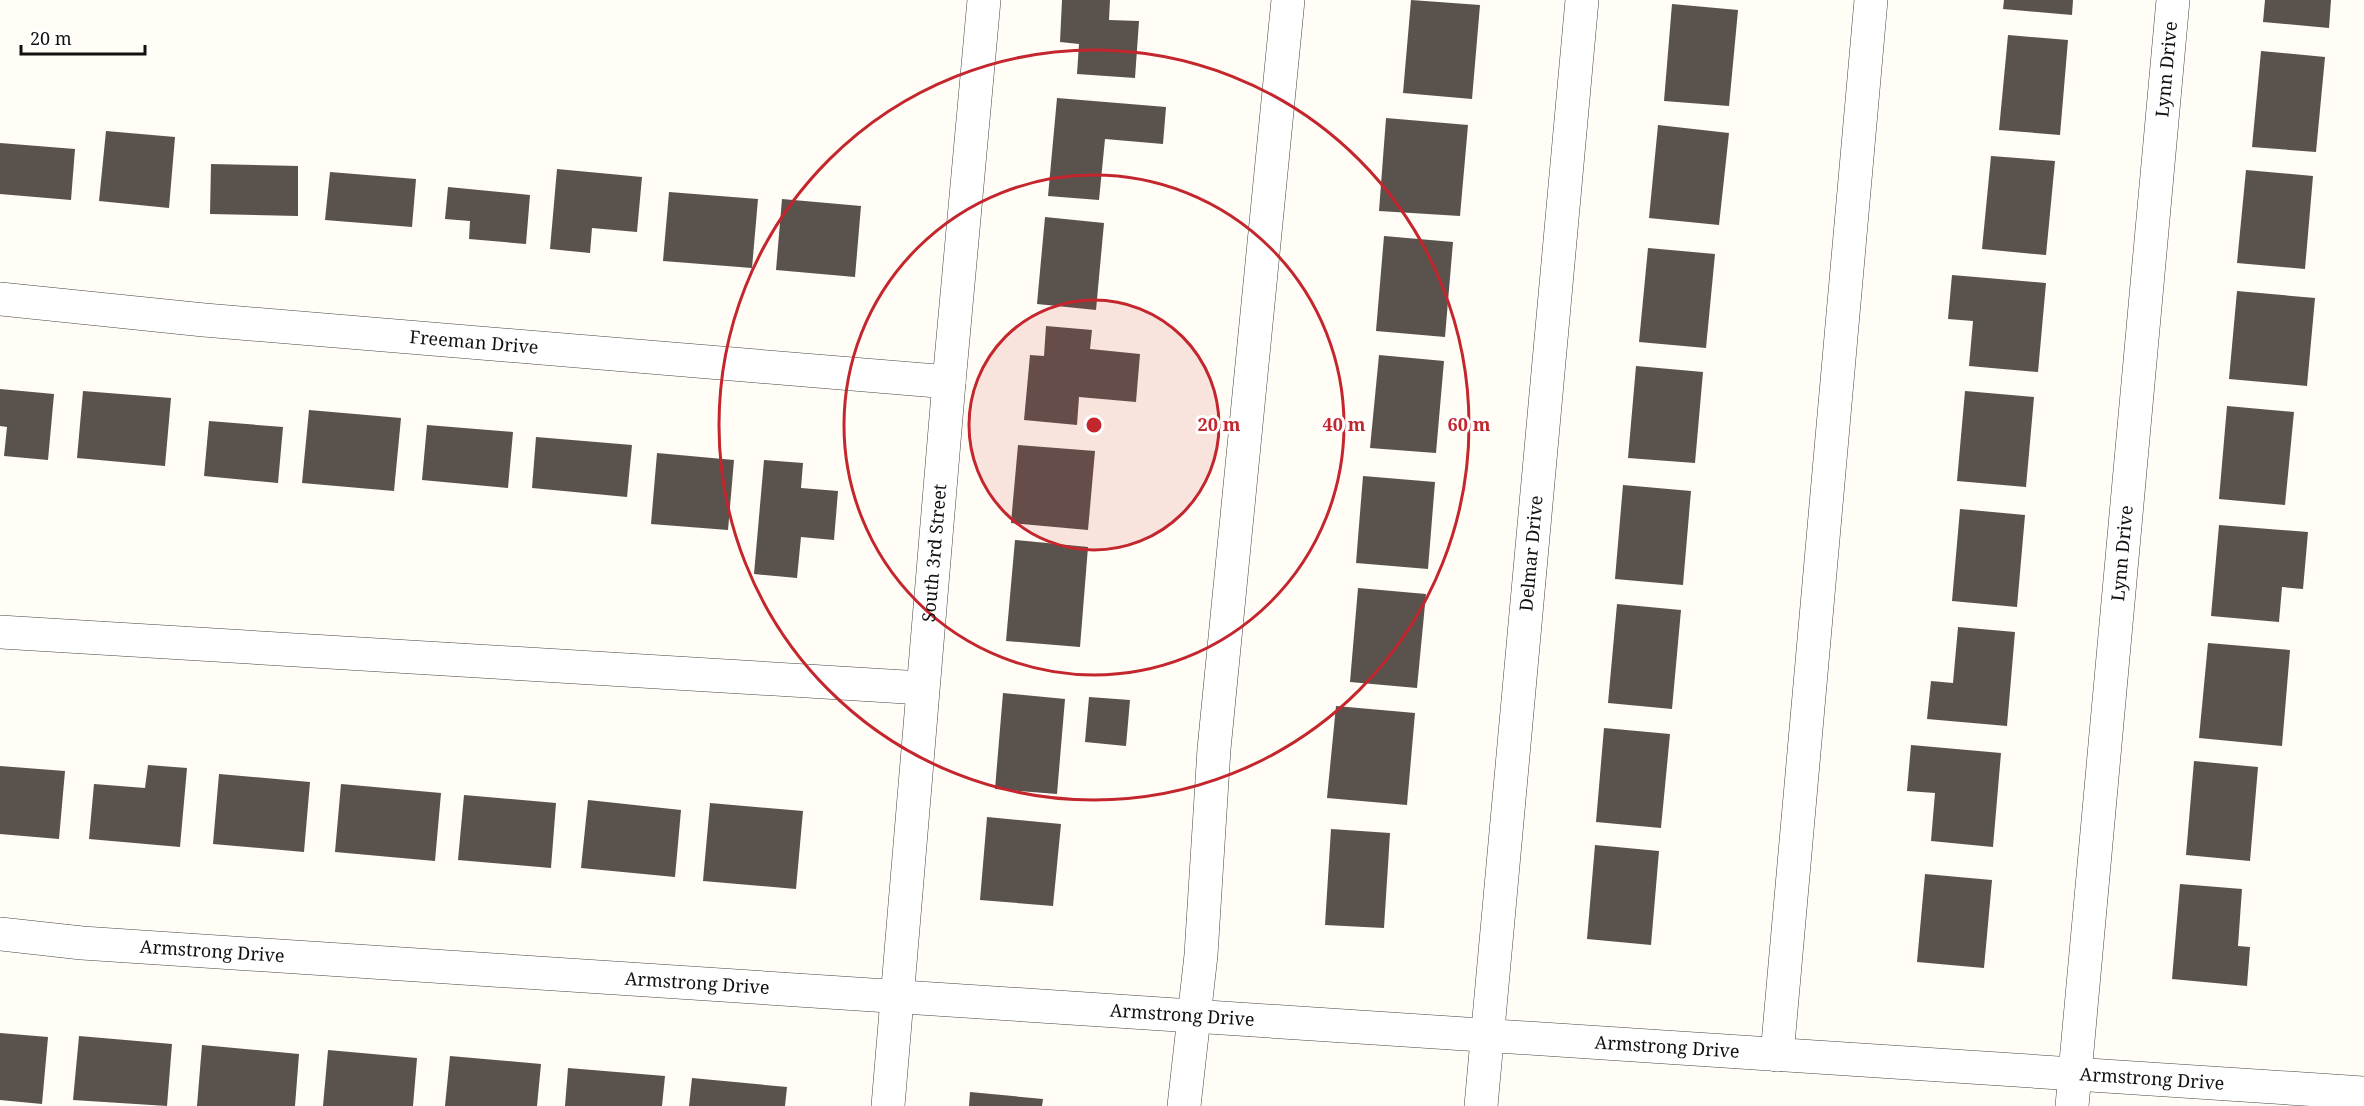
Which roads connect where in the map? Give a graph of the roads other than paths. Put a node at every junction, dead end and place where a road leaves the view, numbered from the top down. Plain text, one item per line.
1 (984, 0) edge
2 (1288, 0) edge
3 (1582, 0) edge
4 (1871, 0) edge
5 (2173, 0) edge
6 (0, 299) edge
7 (949, 382) junction
8 (0, 632) edge
9 (922, 688) junction
10 (0, 934) edge
11 (896, 998) junction
12 (1194, 1018) junction
13 (1486, 1035) junction
14 (1777, 1054) junction
15 (2074, 1090) edge
16 (2364, 1094) edge
17 (888, 1106) edge
18 (1184, 1106) edge
19 (1481, 1106) edge

1 - 7 street, South 3rd Street
2 - 12 street
3 - 13 street, Delmar Drive
4 - 14 street
5 - 15 street, Lynn Drive
6 - 7 street, Freeman Drive
7 - 9 street, South 3rd Street
8 - 9 street
9 - 11 street, South 3rd Street
10 - 11 street, Armstrong Drive
11 - 12 street, Armstrong Drive
11 - 17 street, South 3rd Street
12 - 13 street, Armstrong Drive
12 - 18 street
13 - 14 street, Armstrong Drive
13 - 19 street, Delmar Drive
14 - 15 street, Armstrong Drive
15 - 16 street, Armstrong Drive

